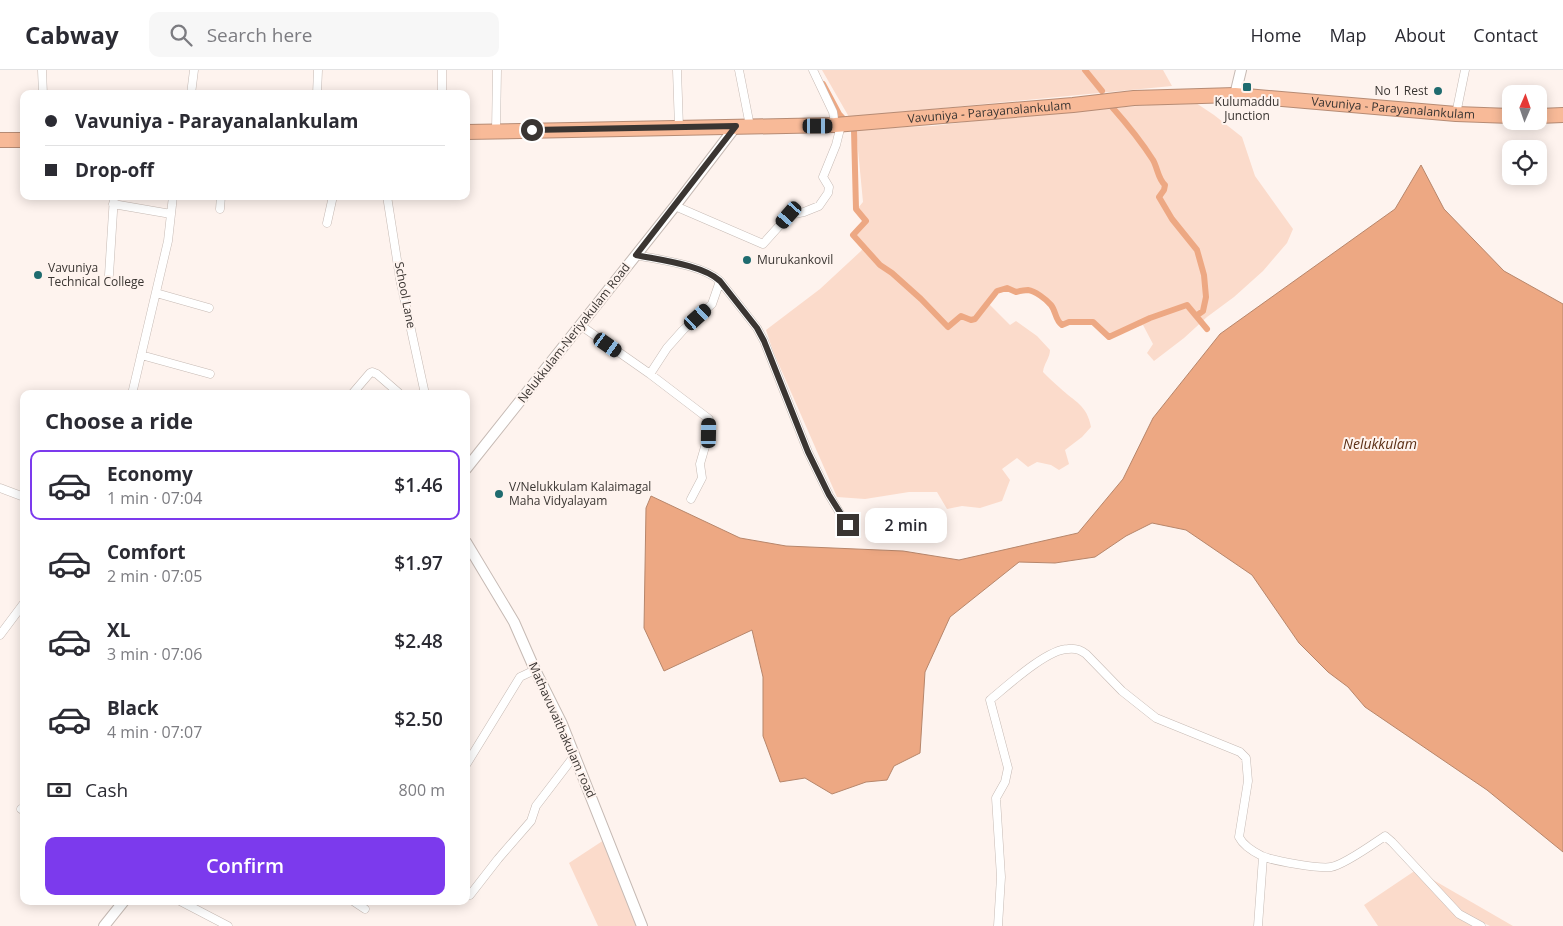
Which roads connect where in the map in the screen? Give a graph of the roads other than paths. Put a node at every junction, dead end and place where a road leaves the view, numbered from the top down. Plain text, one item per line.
1 (42, 70) edge
2 (194, 70) edge
3 (318, 70) edge
4 (442, 70) edge
5 (497, 70) edge
6 (677, 70) edge
7 (739, 70) edge
8 (813, 70) edge
9 (1241, 70) edge
10 (1465, 70) edge
11 (43, 90) edge
12 (192, 90) edge
13 (317, 90) edge
14 (442, 90) edge
15 (1234, 95) junction
16 (1456, 114) junction
17 (1563, 115) edge
18 (1502, 116) edge
19 (1548, 116) edge
20 (838, 125) junction
21 (743, 126) junction
22 (679, 127) junction
23 (496, 131) junction
24 (470, 132) edge
25 (0, 140) edge
26 (20, 140) edge
27 (114, 200) edge
28 (173, 200) edge
29 (221, 200) edge
30 (332, 200) edge
31 (388, 200) edge
32 (675, 206) junction
33 (220, 209) dead end
34 (171, 214) junction
35 (327, 223) dead end
36 (636, 255) junction
37 (109, 274) dead end
38 (720, 281) junction
39 (156, 293) junction
40 (208, 308) dead end
41 (580, 325) junction
42 (141, 355) junction
43 (210, 374) dead end
44 (650, 374) junction
45 (133, 390) edge
46 (355, 390) edge
47 (395, 390) edge
48 (424, 390) edge
49 (470, 463) edge
50 (0, 488) edge
51 (20, 496) edge
52 (691, 499) dead end
53 (848, 525) dead end
54 (470, 549) edge
55 (20, 608) edge
56 (0, 634) edge
57 (535, 670) junction
58 (575, 755) junction
59 (470, 759) edge
60 (1263, 856) junction
61 (470, 894) dead end
62 (121, 905) edge
63 (188, 905) edge
64 (360, 905) edge
65 (365, 908) dead end
66 (104, 926) edge
67 (228, 926) edge
68 (642, 926) edge
69 (998, 926) edge
70 (1258, 926) edge
71 (1481, 926) edge

1 - 11 street
2 - 12 street
3 - 13 street
4 - 14 street
5 - 23 street
6 - 22 street
7 - 21 street
8 - 20 street
9 - 15 main road
10 - 16 street
15 - 16 highway, Vavuniya - Parayanalankulam
15 - 20 highway, Vavuniya - Parayanalankulam
16 - 18 highway, Vavuniya - Parayanalankulam
17 - 19 highway
20 - 21 highway, Vavuniya - Parayanalankulam
20 - 32 street
21 - 22 highway, Vavuniya - Parayanalankulam
21 - 32 main road, Nelukkulam-Neriyakulam Road
22 - 23 highway, Vavuniya - Parayanalankulam
23 - 24 highway, Vavuniya - Parayanalankulam
25 - 26 highway
27 - 34 street
27 - 37 street
28 - 34 street
29 - 33 street
30 - 35 street
31 - 48 street, School Lane
32 - 36 main road, Nelukkulam-Neriyakulam Road
34 - 39 street
36 - 38 street
36 - 41 main road, Nelukkulam-Neriyakulam Road
38 - 44 street
38 - 53 street
39 - 40 street
39 - 42 street
41 - 44 street
41 - 49 main road, Nelukkulam-Neriyakulam Road
42 - 43 street
42 - 45 street
44 - 52 street
46 - 47 street
50 - 51 street
54 - 57 main road, Mathavuvaithakulam road
55 - 56 street
57 - 58 main road, Mathavuvaithakulam road
57 - 59 street
58 - 61 street
58 - 68 main road, Mathavuvaithakulam road
60 - 69 street
60 - 70 street
60 - 71 street
62 - 66 main road
63 - 67 street
64 - 65 street

